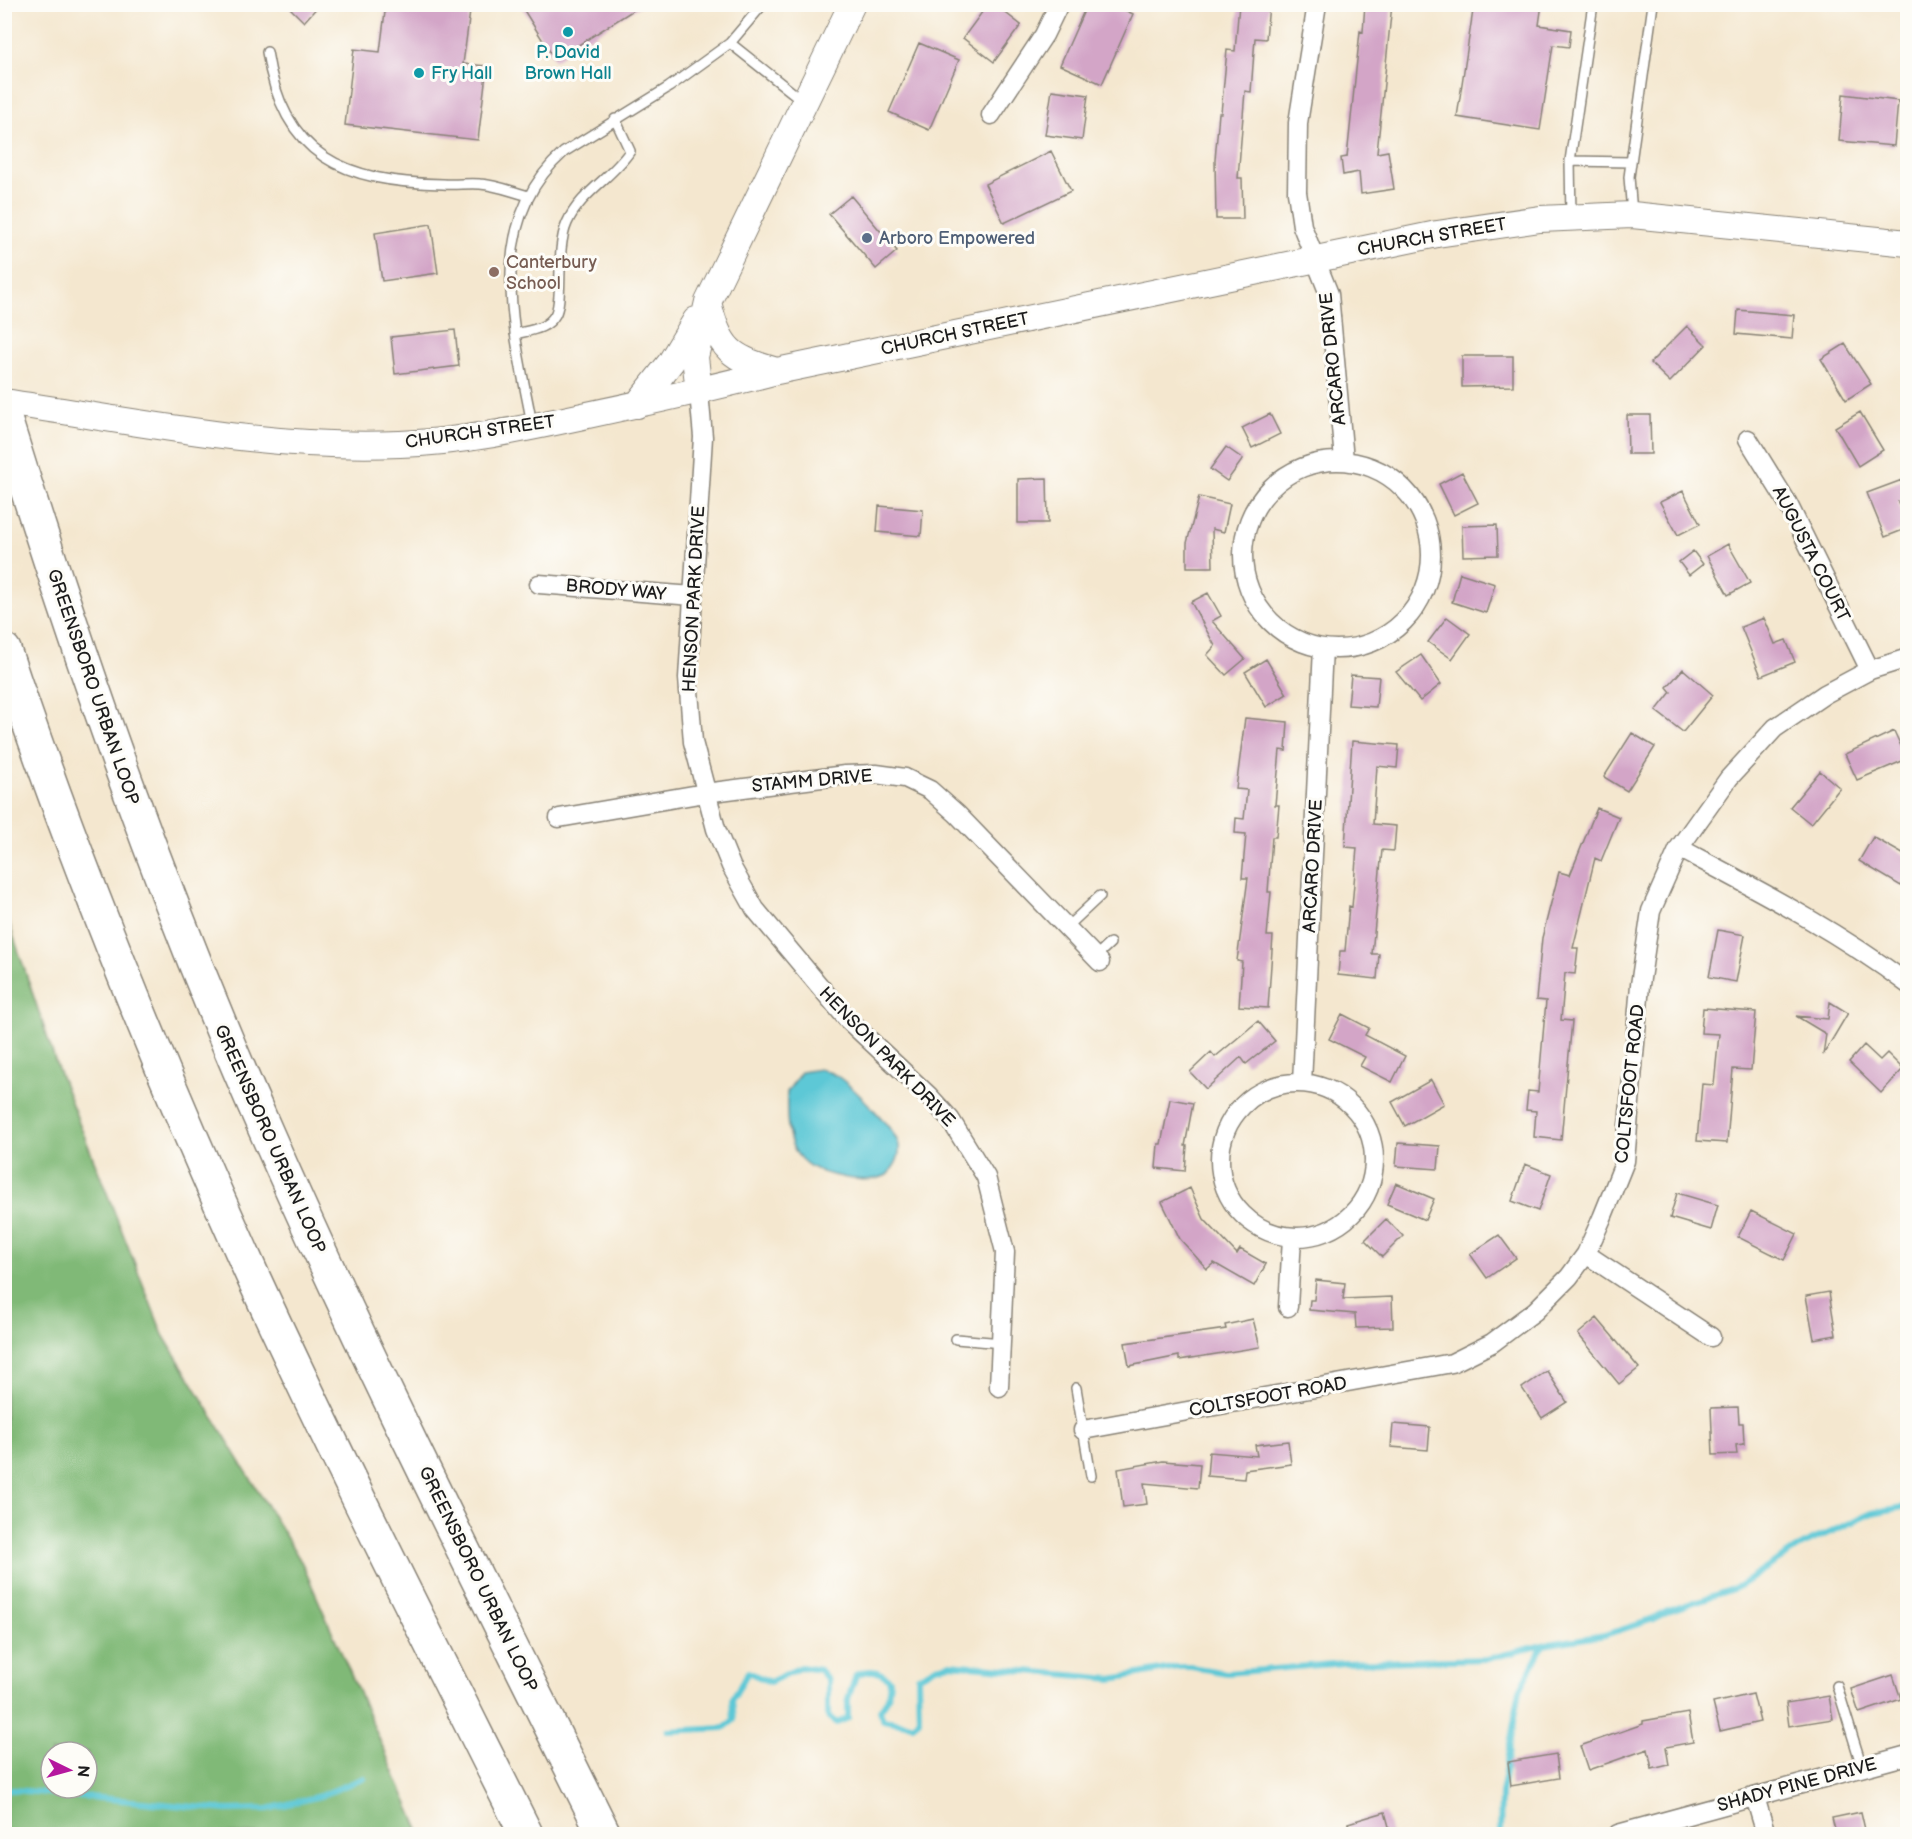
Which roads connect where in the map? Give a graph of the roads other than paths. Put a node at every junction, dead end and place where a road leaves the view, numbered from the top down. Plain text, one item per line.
1 (763, 4) edge
2 (852, 4) edge
3 (1059, 4) edge
4 (1317, 4) edge
5 (1593, 4) edge
6 (1653, 4) edge
7 (729, 43) junction
8 (267, 51) dead end
9 (803, 101) junction
10 (991, 115) dead end
11 (615, 119) junction
12 (1570, 161) junction
13 (1631, 162) junction
14 (529, 196) junction
15 (1632, 215) junction
16 (1571, 216) junction
17 (1908, 243) edge
18 (1315, 259) junction
19 (708, 302) junction
20 (515, 334) junction
21 (777, 371) junction
22 (699, 392) junction
23 (4, 402) edge
24 (637, 405) junction
25 (4, 416) edge
26 (533, 426) junction
27 (1748, 439) dead end
28 (1344, 460) junction
29 (539, 584) dead end
30 (693, 596) junction
31 (1323, 648) junction
32 (4, 650) edge
33 (1908, 658) edge
34 (1870, 670) junction
35 (705, 793) junction
36 (560, 819) dead end
37 (1679, 848) junction
38 (1100, 896) dead end
39 (1067, 927) junction
40 (1110, 943) dead end
41 (1097, 959) joint
42 (1908, 984) edge
43 (1302, 1083) junction
44 (1292, 1238) junction
45 (1586, 1254) junction
46 (1288, 1307) dead end
47 (1711, 1337) dead end
48 (956, 1339) dead end
49 (1002, 1343) junction
50 (999, 1387) dead end
51 (1076, 1388) dead end
52 (1083, 1431) junction
53 (1091, 1476) dead end
54 (1837, 1686) dead end
55 (1908, 1755) edge
56 (1862, 1767) junction
57 (1755, 1797) junction
58 (525, 1834) edge
59 (604, 1834) edge
60 (1618, 1834) edge
61 (1766, 1834) edge

1 - 7 lane
2 - 9 street
3 - 10 street
4 - 18 street, ARCARO DRIVE
5 - 12 lane
6 - 13 lane
7 - 9 lane
7 - 11 lane
8 - 14 lane
9 - 19 street
11 - 14 lane
11 - 20 lane
12 - 13 lane
12 - 16 lane
13 - 15 lane
14 - 20 lane
15 - 16 street, CHURCH STREET
15 - 17 street, CHURCH STREET
16 - 18 street, CHURCH STREET
18 - 21 street, CHURCH STREET
18 - 28 street, ARCARO DRIVE
19 - 21 street
19 - 22 street
19 - 24 street
20 - 26 lane
21 - 22 street, CHURCH STREET
22 - 24 street, CHURCH STREET
22 - 30 street, HENSON PARK DRIVE
23 - 26 street, CHURCH STREET
24 - 26 street, CHURCH STREET
25 - 59 highway, GREENSBORO URBAN LOOP
27 - 34 street, AUGUSTA COURT
28 - 31 street
28 - 31 street
29 - 30 street, BRODY WAY
30 - 35 street, HENSON PARK DRIVE
31 - 43 street, ARCARO DRIVE
32 - 58 highway
33 - 34 street, COLTSFOOT ROAD
34 - 37 street, COLTSFOOT ROAD
35 - 36 street, STAMM DRIVE
35 - 39 street, STAMM DRIVE
35 - 49 street, HENSON PARK DRIVE
37 - 42 street
37 - 45 street, COLTSFOOT ROAD
38 - 39 lane
39 - 41 street, STAMM DRIVE
40 - 41 lane
43 - 44 street
43 - 44 street
44 - 46 street
45 - 47 street
45 - 52 street, COLTSFOOT ROAD
48 - 49 lane
49 - 50 street, HENSON PARK DRIVE
51 - 52 lane
52 - 53 lane
54 - 56 lane
55 - 56 street, SHADY PINE DRIVE
56 - 57 street, SHADY PINE DRIVE
57 - 60 street, SHADY PINE DRIVE
57 - 61 street

